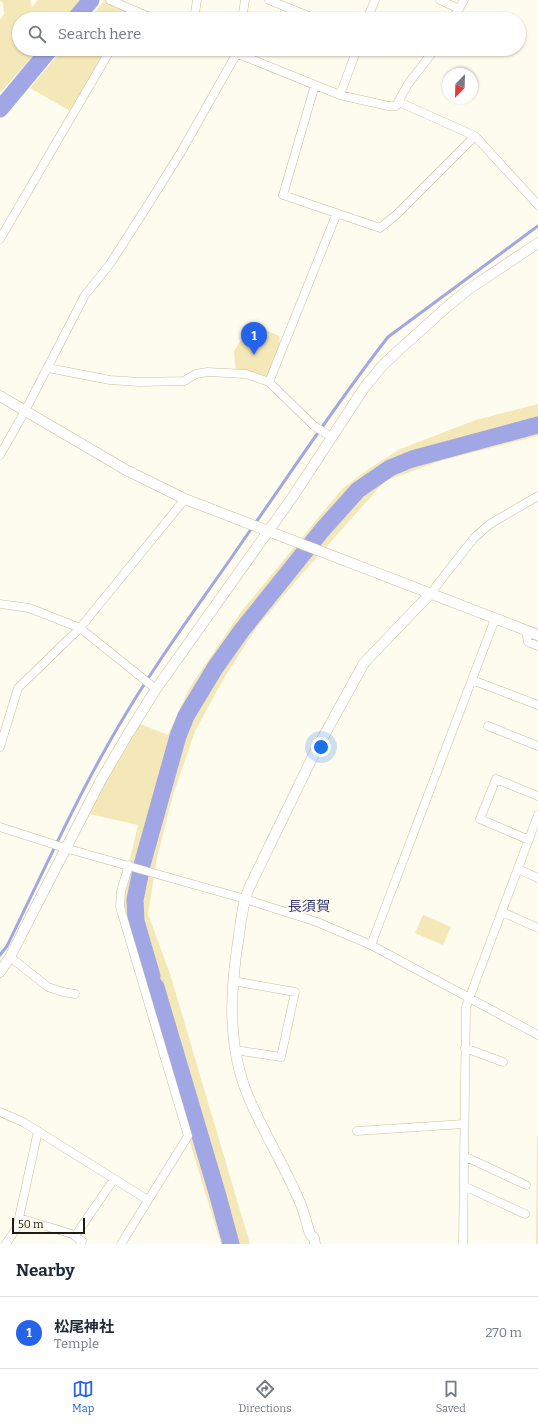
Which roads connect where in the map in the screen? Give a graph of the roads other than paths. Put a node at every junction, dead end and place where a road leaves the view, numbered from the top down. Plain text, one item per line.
1 (110, 0) edge
2 (197, 0) edge
3 (245, 0) edge
4 (269, 0) edge
5 (375, 0) edge
6 (440, 0) edge
7 (464, 0) edge
8 (459, 9) junction
9 (134, 11) edge
10 (195, 12) edge
11 (243, 12) edge
12 (299, 12) edge
13 (371, 12) edge
14 (457, 12) edge
15 (107, 56) edge
16 (235, 56) edge
17 (249, 56) edge
18 (354, 56) edge
19 (430, 56) edge
20 (315, 85) junction
21 (340, 95) junction
22 (399, 102) junction
23 (475, 136) junction
24 (538, 205) edge
25 (337, 213) junction
26 (0, 239) edge
27 (538, 242) edge
28 (48, 368) junction
29 (269, 382) junction
30 (0, 396) edge
31 (25, 411) junction
32 (332, 437) junction
33 (0, 455) edge
34 (538, 496) edge
35 (185, 499) junction
36 (270, 531) junction
37 (430, 594) junction
38 (0, 604) edge
39 (495, 619) junction
40 (80, 628) junction
41 (526, 631) junction
42 (538, 635) edge
43 (538, 646) edge
44 (472, 680) junction
45 (156, 689) junction
46 (538, 705) edge
47 (488, 726) dead end
48 (538, 746) edge
49 (0, 747) edge
50 (538, 796) edge
51 (538, 816) edge
52 (0, 827) edge
53 (529, 840) junction
54 (65, 848) junction
55 (129, 865) junction
56 (518, 869) junction
57 (538, 878) edge
58 (245, 899) junction
59 (502, 912) junction
60 (538, 928) edge
61 (371, 945) junction
62 (10, 958) junction
63 (0, 972) edge
64 (233, 981) junction
65 (76, 994) dead end
66 (469, 997) junction
67 (538, 1035) edge
68 (465, 1048) junction
69 (235, 1050) junction
70 (503, 1062) dead end
71 (0, 1112) edge
72 (464, 1124) junction
73 (38, 1131) junction
74 (358, 1131) dead end
75 (464, 1156) junction
76 (114, 1179) junction
77 (526, 1185) dead end
78 (464, 1186) junction
79 (148, 1200) junction
80 (525, 1214) dead end
81 (19, 1218) junction
82 (75, 1236) junction
83 (6, 1244) edge
84 (80, 1244) edge
85 (122, 1244) edge
86 (314, 1244) edge
87 (463, 1244) edge

1 - 9 street
2 - 10 street
3 - 11 street
4 - 12 street
5 - 13 street
6 - 8 street
7 - 8 street
8 - 14 street
15 - 26 street
16 - 28 street
17 - 20 street
18 - 21 street
19 - 22 street
20 - 21 street
20 - 25 street
21 - 22 street
22 - 23 street
23 - 24 street
23 - 25 street
25 - 29 street
27 - 32 street
28 - 29 street
28 - 31 street
29 - 32 street
30 - 31 street
31 - 33 street
31 - 35 street
32 - 36 street
34 - 37 street
35 - 36 street
35 - 40 street
36 - 37 street
36 - 45 street
37 - 39 street
37 - 58 street
38 - 40 street
39 - 41 street
39 - 44 street
40 - 45 street
40 - 49 street
41 - 42 street
41 - 43 street
44 - 46 street
44 - 61 street
45 - 54 street
47 - 48 street
50 - 53 street
51 - 53 street
52 - 54 street
53 - 56 street
54 - 55 street
54 - 62 street
55 - 58 street
55 - 79 street
56 - 57 street
56 - 59 street
58 - 61 street
58 - 64 street
59 - 60 street
59 - 66 street
61 - 66 street
62 - 63 street
62 - 65 street
64 - 69 street
64 - 69 street
66 - 67 street
66 - 68 street
68 - 70 street
68 - 72 street
69 - 86 street
71 - 73 street
72 - 74 street
72 - 75 street
73 - 76 street
73 - 81 street
75 - 77 street
75 - 78 street
76 - 79 street
76 - 82 street
78 - 80 street
78 - 87 street
79 - 85 street
81 - 82 street
81 - 83 street
82 - 84 street

